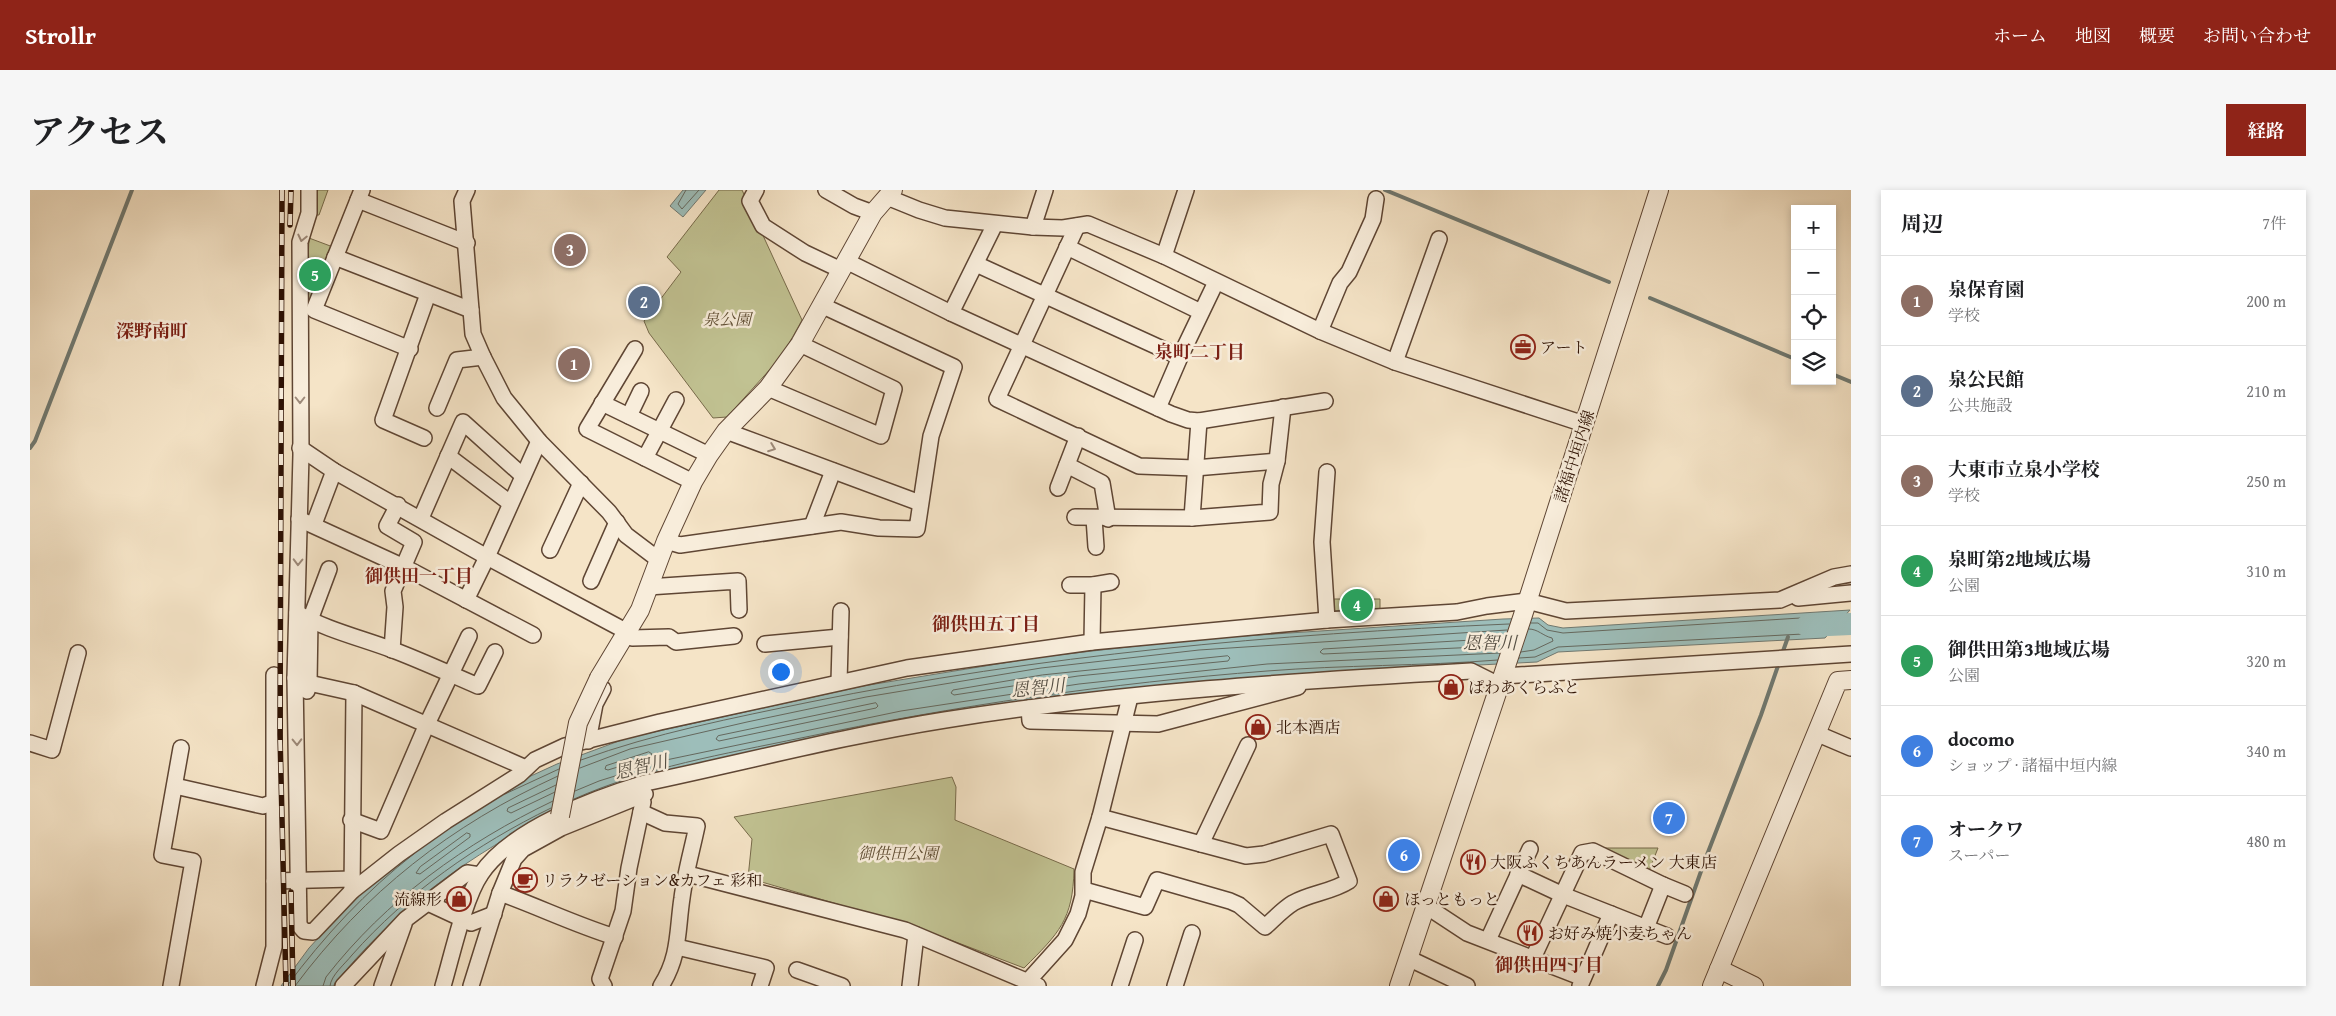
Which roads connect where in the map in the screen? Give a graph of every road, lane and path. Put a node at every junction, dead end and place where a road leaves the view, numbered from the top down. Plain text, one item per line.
1 (308, 190) edge
2 (467, 190) edge
3 (756, 190) edge
4 (826, 190) edge
5 (1045, 190) edge
6 (1186, 190) edge
7 (1659, 190) edge
8 (890, 194) edge
9 (360, 195) edge
10 (1376, 199) dead end
11 (873, 213) junction
12 (995, 224) junction
13 (1077, 226) junction
14 (1032, 227) junction
15 (1438, 239) dead end
16 (467, 243) junction
17 (1067, 247) junction
18 (1164, 256) junction
19 (335, 257) junction
20 (976, 264) junction
21 (843, 265) junction
22 (1216, 282) junction
23 (428, 294) junction
24 (1046, 295) junction
25 (821, 306) junction
26 (471, 310) junction
27 (951, 312) junction
28 (1201, 312) junction
29 (1320, 331) junction
30 (800, 344) junction
31 (1023, 345) junction
32 (410, 348) junction
33 (634, 349) dead end
34 (483, 357) junction
35 (1180, 357) junction
36 (1395, 362) junction
37 (768, 388) junction
38 (641, 391) dead end
39 (676, 400) dead end
40 (1325, 401) dead end
41 (602, 403) junction
42 (1283, 407) junction
43 (437, 408) dead end
44 (1158, 408) junction
45 (629, 416) junction
46 (1199, 421) junction
47 (1584, 424) junction
48 (659, 431) junction
49 (726, 431) junction
50 (1078, 436) junction
51 (424, 438) dead end
52 (538, 441) junction
53 (300, 448) junction
54 (709, 455) junction
55 (448, 456) junction
56 (644, 458) junction
57 (1277, 461) junction
58 (1067, 464) junction
59 (1195, 468) junction
60 (334, 471) junction
61 (833, 471) junction
62 (1327, 472) dead end
63 (523, 476) junction
64 (693, 482) junction
65 (581, 483) junction
66 (1058, 488) dead end
67 (510, 503) junction
68 (920, 503) junction
69 (398, 506) junction
70 (1075, 517) dead end
71 (421, 518) junction
72 (1192, 518) junction
73 (299, 519) junction
74 (1101, 519) junction
75 (617, 522) junction
76 (314, 524) junction
77 (812, 526) junction
78 (666, 541) junction
79 (1096, 547) dead end
80 (550, 550) dead end
81 (487, 557) junction
82 (659, 560) junction
83 (404, 567) junction
84 (329, 569) dead end
85 (1851, 574) edge
86 (591, 581) dead end
87 (1111, 582) dead end
88 (1070, 585) dead end
89 (1092, 585) junction
90 (648, 587) junction
91 (1851, 593) edge
92 (466, 600) junction
93 (1780, 600) junction
94 (1527, 601) junction
95 (739, 610) dead end
96 (841, 611) dead end
97 (297, 613) junction
98 (310, 620) junction
99 (1327, 620) junction
100 (626, 633) junction
101 (533, 635) dead end
102 (469, 636) dead end
103 (734, 636) dead end
104 (840, 637) junction
105 (1092, 642) junction
106 (765, 644) dead end
107 (392, 650) junction
108 (495, 652) dead end
109 (78, 653) dead end
110 (1851, 654) edge
111 (451, 674) junction
112 (274, 675) dead end
113 (1502, 677) junction
114 (1851, 680) edge
115 (302, 681) junction
116 (1301, 681) junction
117 (838, 682) junction
118 (354, 693) junction
119 (1130, 696) junction
120 (1030, 708) junction
121 (427, 724) junction
122 (1123, 724) junction
123 (1818, 734) junction
124 (588, 741) junction
125 (30, 743) edge
126 (565, 746) junction
127 (1248, 746) dead end
128 (181, 748) dead end
129 (1851, 748) edge
130 (526, 768) junction
131 (175, 786) junction
132 (645, 788) junction
133 (274, 802) junction
134 (641, 812) junction
135 (560, 816) junction
136 (1100, 817) junction
137 (351, 820) junction
138 (1201, 844) junction
139 (1530, 848) dead end
140 (688, 874) junction
141 (1518, 874) junction
142 (480, 875) junction
143 (300, 880) junction
144 (274, 881) junction
145 (352, 885) junction
146 (1663, 885) junction
147 (1084, 890) junction
148 (500, 893) junction
149 (1685, 894) dead end
150 (1563, 895) junction
151 (428, 903) junction
152 (1426, 906) junction
153 (494, 914) junction
154 (1611, 914) junction
155 (406, 919) junction
156 (463, 919) junction
157 (1646, 928) junction
158 (1192, 934) dead end
159 (916, 935) junction
160 (1666, 936) dead end
161 (615, 937) junction
162 (1135, 940) dead end
163 (1488, 940) junction
164 (677, 947) junction
165 (1408, 958) junction
166 (1533, 958) junction
167 (1719, 969) junction
168 (798, 970) dead end
169 (1581, 982) edge
170 (1034, 983) edge
171 (171, 986) edge
172 (264, 986) edge
173 (343, 986) edge
174 (382, 986) edge
175 (443, 986) edge
176 (471, 986) edge
177 (604, 986) edge
178 (661, 986) edge
179 (760, 986) edge
180 (842, 986) edge
181 (910, 986) edge
182 (1120, 986) edge
183 (1175, 986) edge
184 (1399, 986) edge
185 (1467, 986) edge
186 (1712, 986) edge
187 (1754, 986) edge

1 -> 53 street
2 - 16 street
3 - 21 street
4 - 11 street
5 - 14 street
6 - 18 street
7 - 47 street, 諸福中垣内線
8 - 11 street
8 - 12 street
9 - 16 street
9 - 19 street
10 - 29 street
11 - 21 street
12 - 14 street
12 - 20 street
13 - 14 street
13 - 17 street
13 - 18 street
15 - 36 street
16 - 26 street
17 - 24 street
17 - 28 street
18 - 22 street
19 - 23 street
19 - 32 street
20 - 24 street
20 - 27 street
21 - 25 street
21 - 27 street
22 - 28 street
22 - 29 street
23 - 26 street
23 - 32 street
24 - 31 street
24 - 35 street
25 - 30 street
25 - 68 street
26 - 34 street
27 - 31 street
28 - 35 street
29 - 36 street
30 - 37 street
30 - 37 street
31 - 44 street
31 - 50 street
32 - 51 street
33 - 41 street
34 - 43 street
34 - 52 street
35 - 44 street
36 - 47 street
37 - 49 street
38 - 45 street
39 - 48 street
40 - 42 street
41 - 45 street
41 - 56 street
42 - 46 street
42 - 57 street
44 - 46 street
45 - 48 street
46 - 59 street
47 - 94 street, 諸福中垣内線
48 - 54 street
48 - 56 street
49 - 54 street
49 -> 61 street
50 - 58 street
50 - 59 street
52 - 63 street
52 - 65 street
53 - 60 street
53 - 73 street
54 - 64 street
55 - 63 street
55 - 67 street
55 - 71 street
56 - 64 street
57 - 59 street
57 - 72 street
58 - 66 street
58 - 74 street
59 - 72 street
60 - 69 street
60 - 76 street
61 - 68 street
61 - 77 street
62 - 99 street
63 - 67 street
64 - 78 street
65 - 75 street
65 - 80 street
67 - 81 street
68 - 77 street
69 - 71 street
69 - 83 street
70 - 74 street
71 - 81 street
72 - 74 street
73 - 76 street
73 -> 97 street
74 - 79 street
75 - 82 street
75 - 86 street
76 - 83 street
77 - 78 street
78 - 82 street
81 - 92 street
81 - 100 street
82 - 90 street
83 - 92 street
83 - 107 street
84 - 98 street
85 - 93 street
87 - 89 street
88 - 89 street
89 - 105 street
90 - 95 street
90 - 100 street
91 - 93 street
92 - 101 street
93 - 94 street
94 - 99 street
94 - 113 street, 諸福中垣内線
96 - 104 street
97 - 98 street
97 - 115 street
98 - 107 street
98 - 115 street
99 - 105 street
100 - 103 street
100 - 124 street
100 - 126 street
100 - 135 street, bridge
102 - 111 street
104 - 106 street
104 - 117 street
105 - 117 street
107 - 111 street
108 - 111 street
109 - 125 street
110 - 113 street
111 - 121 street
112 - 133 street
113 - 116 street
113 - 152 street
114 - 123 street
115 - 118 street
115 -> 143 street
116 - 119 street
116 - 122 street
117 - 124 street
118 - 121 street
118 - 137 street
119 - 120 street
119 - 122 street
120 - 122 street
120 - 132 street
121 - 130 street
121 - 137 street
122 - 136 street
123 - 129 street
123 - 167 street
124 - 126 street
126 - 130 street
127 - 138 street
128 - 131 street
130 - 145 street
131 - 133 street
131 - 171 street
132 - 134 street
132 - 135 street
132 - 148 street
133 - 144 street
134 - 140 street
134 - 161 street
135 - 142 street
136 - 138 street
136 - 147 street
137 - 145 street
138 - 147 street
139 - 141 street
140 - 159 street
140 - 164 street
141 - 150 street
141 - 163 street
142 - 151 street
142 - 156 street
143 - 144 street
143 - 145 street
143 - 145 street
144 - 172 street
146 - 149 street
146 - 150 street
146 - 157 street
147 - 170 street
148 - 153 street
148 - 161 street
150 - 154 street
150 - 166 street
151 - 155 street
151 - 156 street
152 - 163 street
152 - 165 street
153 - 156 street
153 - 176 street
154 - 157 street
154 - 169 street
155 - 173 street
155 - 174 street
156 - 175 street
157 - 160 street
158 - 183 street
159 - 170 street
159 - 181 street
161 - 177 street
162 - 182 street
163 - 166 street
164 - 178 street
164 - 179 street
165 - 184 street
165 - 185 street
166 - 169 street
167 - 186 street
167 - 187 street
168 - 180 street

